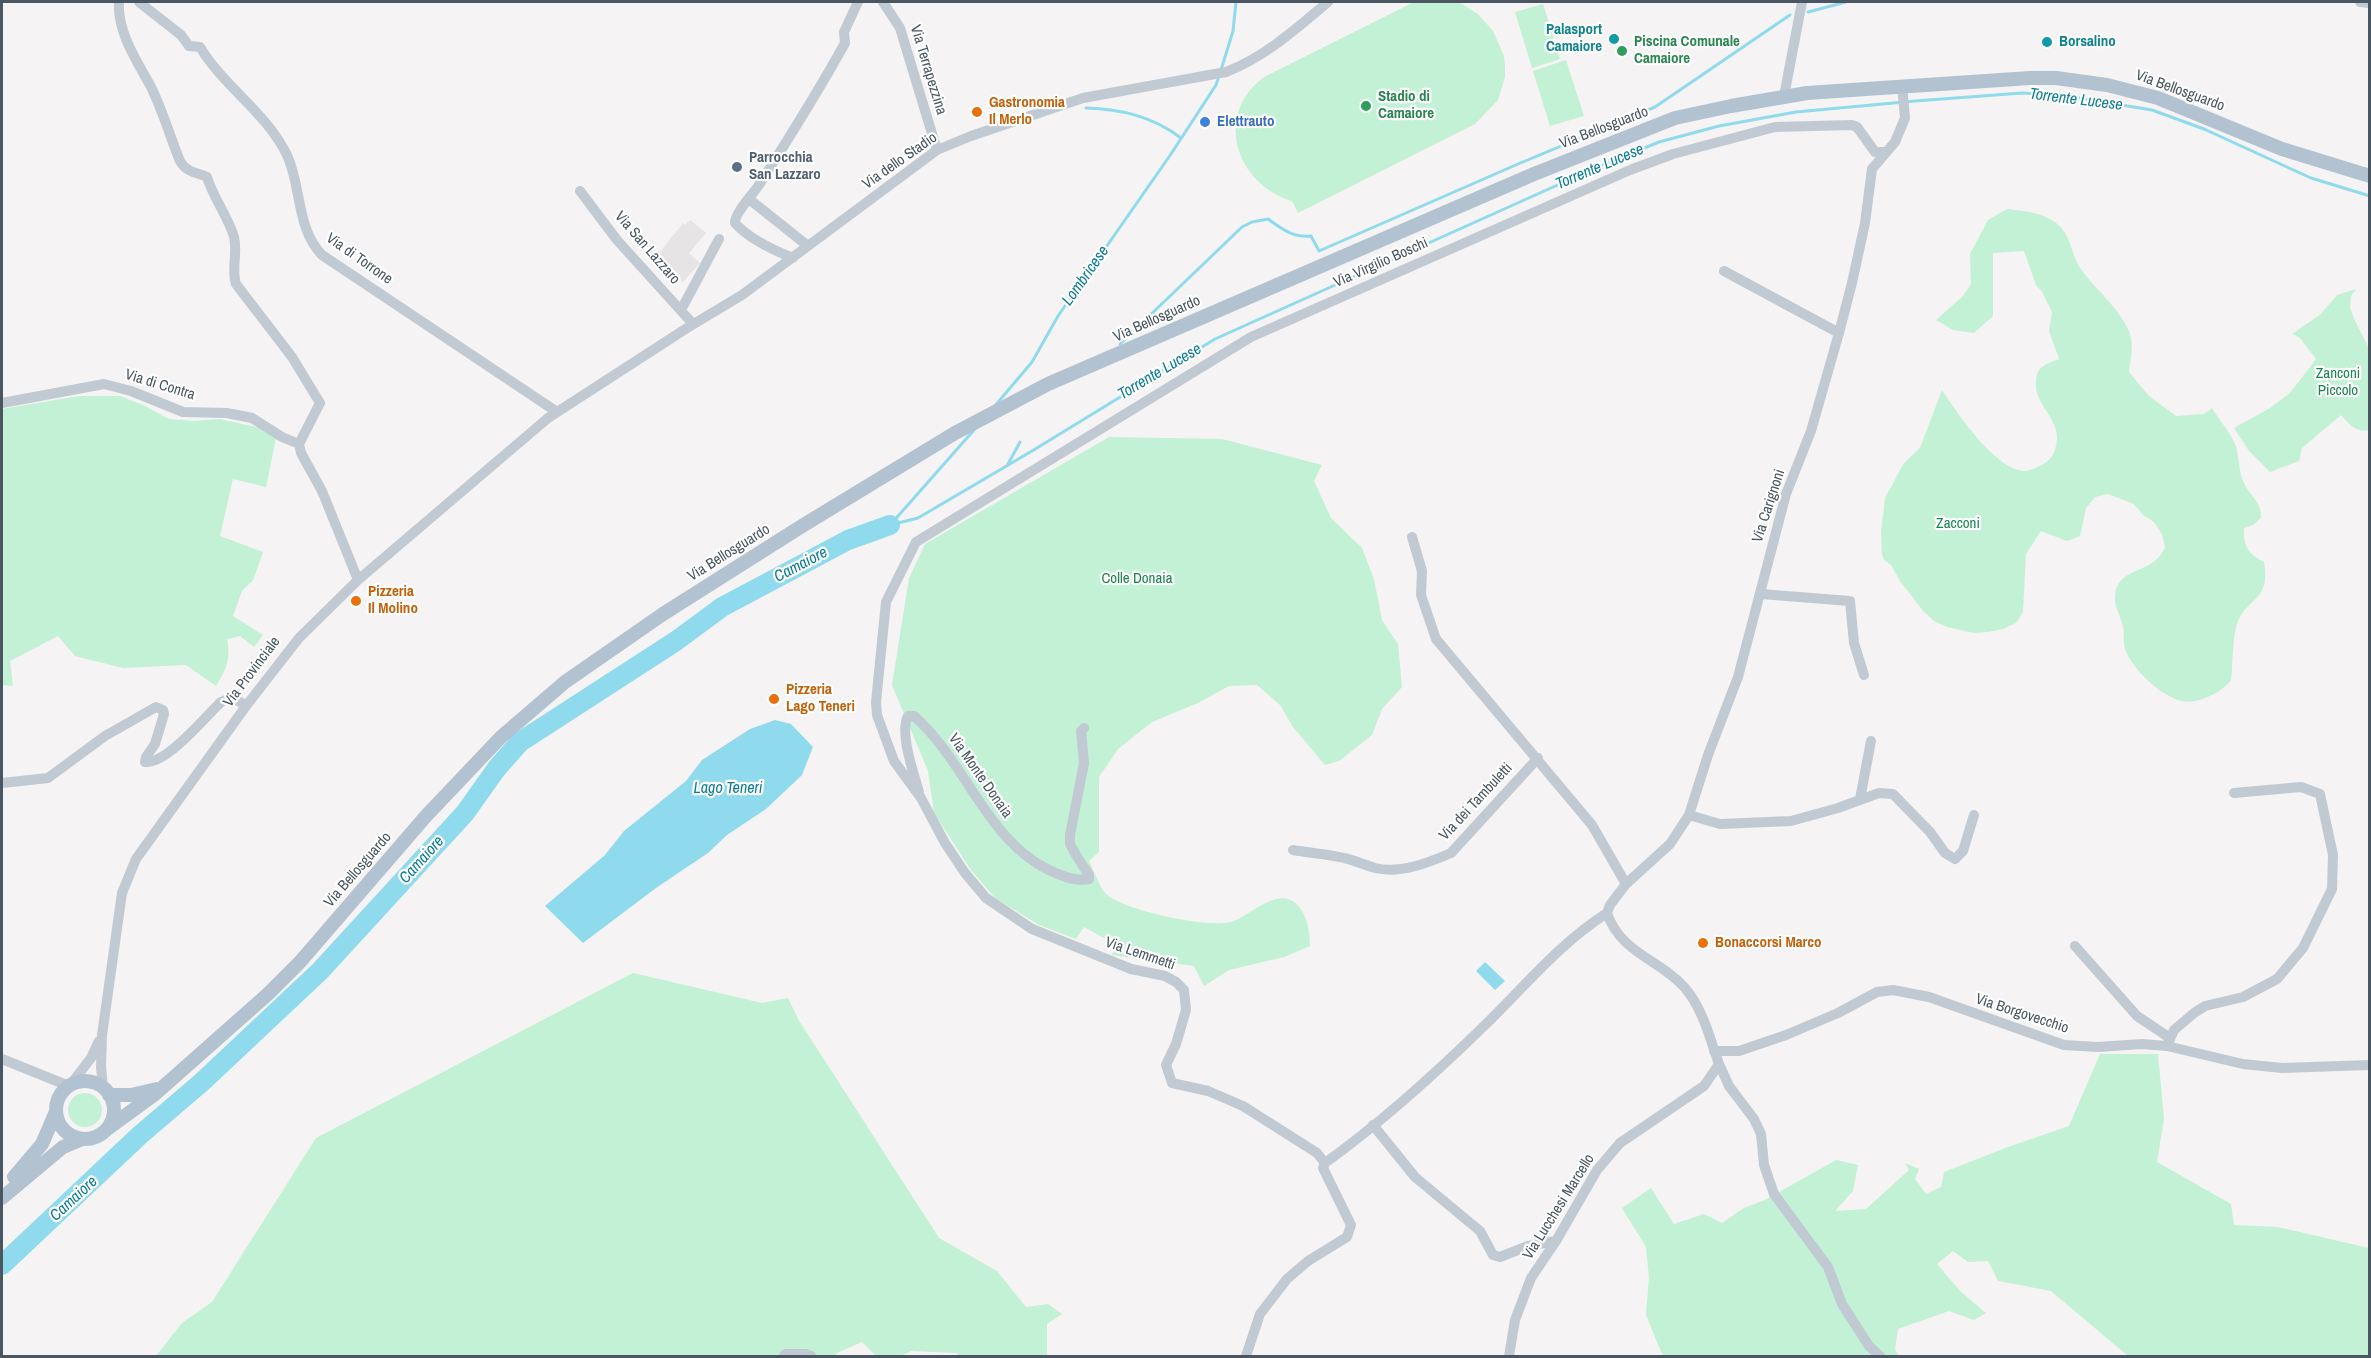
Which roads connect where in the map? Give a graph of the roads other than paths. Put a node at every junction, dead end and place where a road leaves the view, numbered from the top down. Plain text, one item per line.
1 (119, 2) edge
2 (139, 2) edge
3 (858, 2) edge
4 (884, 2) edge
5 (1329, 2) edge
6 (1802, 2) edge
7 (2360, 2) edge
8 (2370, 3) edge
9 (1902, 86) junction
10 (1784, 96) junction
11 (937, 150) junction
12 (1886, 152) junction
13 (2370, 176) edge
14 (580, 190) dead end
15 (749, 199) junction
16 (719, 239) dead end
17 (808, 246) junction
18 (793, 258) junction
19 (1724, 271) dead end
20 (681, 310) junction
21 (693, 324) junction
22 (1839, 333) junction
23 (2, 403) edge
24 (557, 412) junction
25 (299, 444) junction
26 (1412, 537) dead end
27 (916, 542) joint
28 (357, 580) junction
29 (1761, 594) junction
30 (1864, 675) dead end
31 (246, 706) junction
32 (1084, 728) dead end
33 (1871, 741) dead end
34 (1538, 758) junction
35 (2, 783) edge
36 (2234, 793) dead end
37 (921, 798) junction
38 (1860, 800) junction
39 (1689, 815) junction
40 (1974, 815) dead end
41 (1293, 850) dead end
42 (1626, 884) junction
43 (1607, 913) junction
44 (2075, 946) dead end
45 (102, 1035) junction
46 (2168, 1042) junction
47 (1714, 1051) junction
48 (2, 1059) edge
49 (1719, 1064) junction
50 (2370, 1065) edge
51 (70, 1085) junction
52 (159, 1089) junction
53 (106, 1092) junction
54 (56, 1114) junction
55 (1373, 1125) junction
56 (107, 1130) junction
57 (82, 1139) junction
58 (1325, 1163) junction
59 (2, 1189) edge
60 (2, 1198) edge
61 (1556, 1241) junction
62 (784, 1356) edge
63 (811, 1356) edge
64 (1246, 1356) edge
65 (1509, 1356) edge
66 (1880, 1356) edge

1 - 25 street
2 - 24 street, Via di Torrone
3 - 15 street
4 - 11 street, Via Terrapezzina
5 - 11 street, Via dello Stadio
6 - 10 street
7 - 8 street
9 - 10 main road, Via Bellosguardo
9 - 12 street, Via Carignoni
9 - 13 main road, Via Bellosguardo
10 - 52 main road, Via Bellosguardo
11 - 17 street, Via dello Stadio
12 - 22 street, Via Carignoni
12 - 27 street, Via Virgilio Boschi
14 - 20 street, Via San Lazzaro
15 - 17 street
15 - 18 street
16 - 20 street
17 - 18 street, Via dello Stadio
18 - 21 street, Via dello Stadio
19 - 22 street
20 - 21 street, Via San Lazzaro
21 - 24 street, Via dello Stadio
22 - 29 street, Via Carignoni
23 - 25 street, Via di Contra
24 - 28 street, Via Provinciale
25 - 28 street
26 - 34 street
27 - 37 street, Via Lemmetti
28 - 31 street, Via Provinciale
29 - 30 street
29 - 39 street, Via Carignoni
31 - 35 street
31 - 45 street, Via Provinciale
32 - 37 street, Via Monte Donaia
33 - 38 street
34 - 41 street, Via dei Tambuletti
34 - 42 street
36 - 46 street
37 - 58 street, Via Lemmetti
38 - 39 street
38 - 40 street
39 - 42 street, Via Carignoni
42 - 43 street, Via Carignoni
43 - 47 street
43 - 55 street
44 - 46 street
45 - 51 street, Via Provinciale
45 - 53 street, Via Provinciale
46 - 47 street, Via Borgovecchio
46 - 50 street, Via Borgovecchio
47 - 49 street
48 - 51 street
49 - 61 street, Via Lucchesi Marcello
49 - 66 street
51 - 53 main road
51 - 54 main road, Via Provinciale
52 - 53 main road
52 - 56 main road
53 - 56 main road, Via Provinciale
54 - 57 main road
54 - 59 main road, Via Provinciale
55 - 58 street
55 - 61 street
56 - 57 main road
57 - 60 main road
58 - 64 street
61 - 65 street, Via Lucchesi Marcello
62 - 63 street

